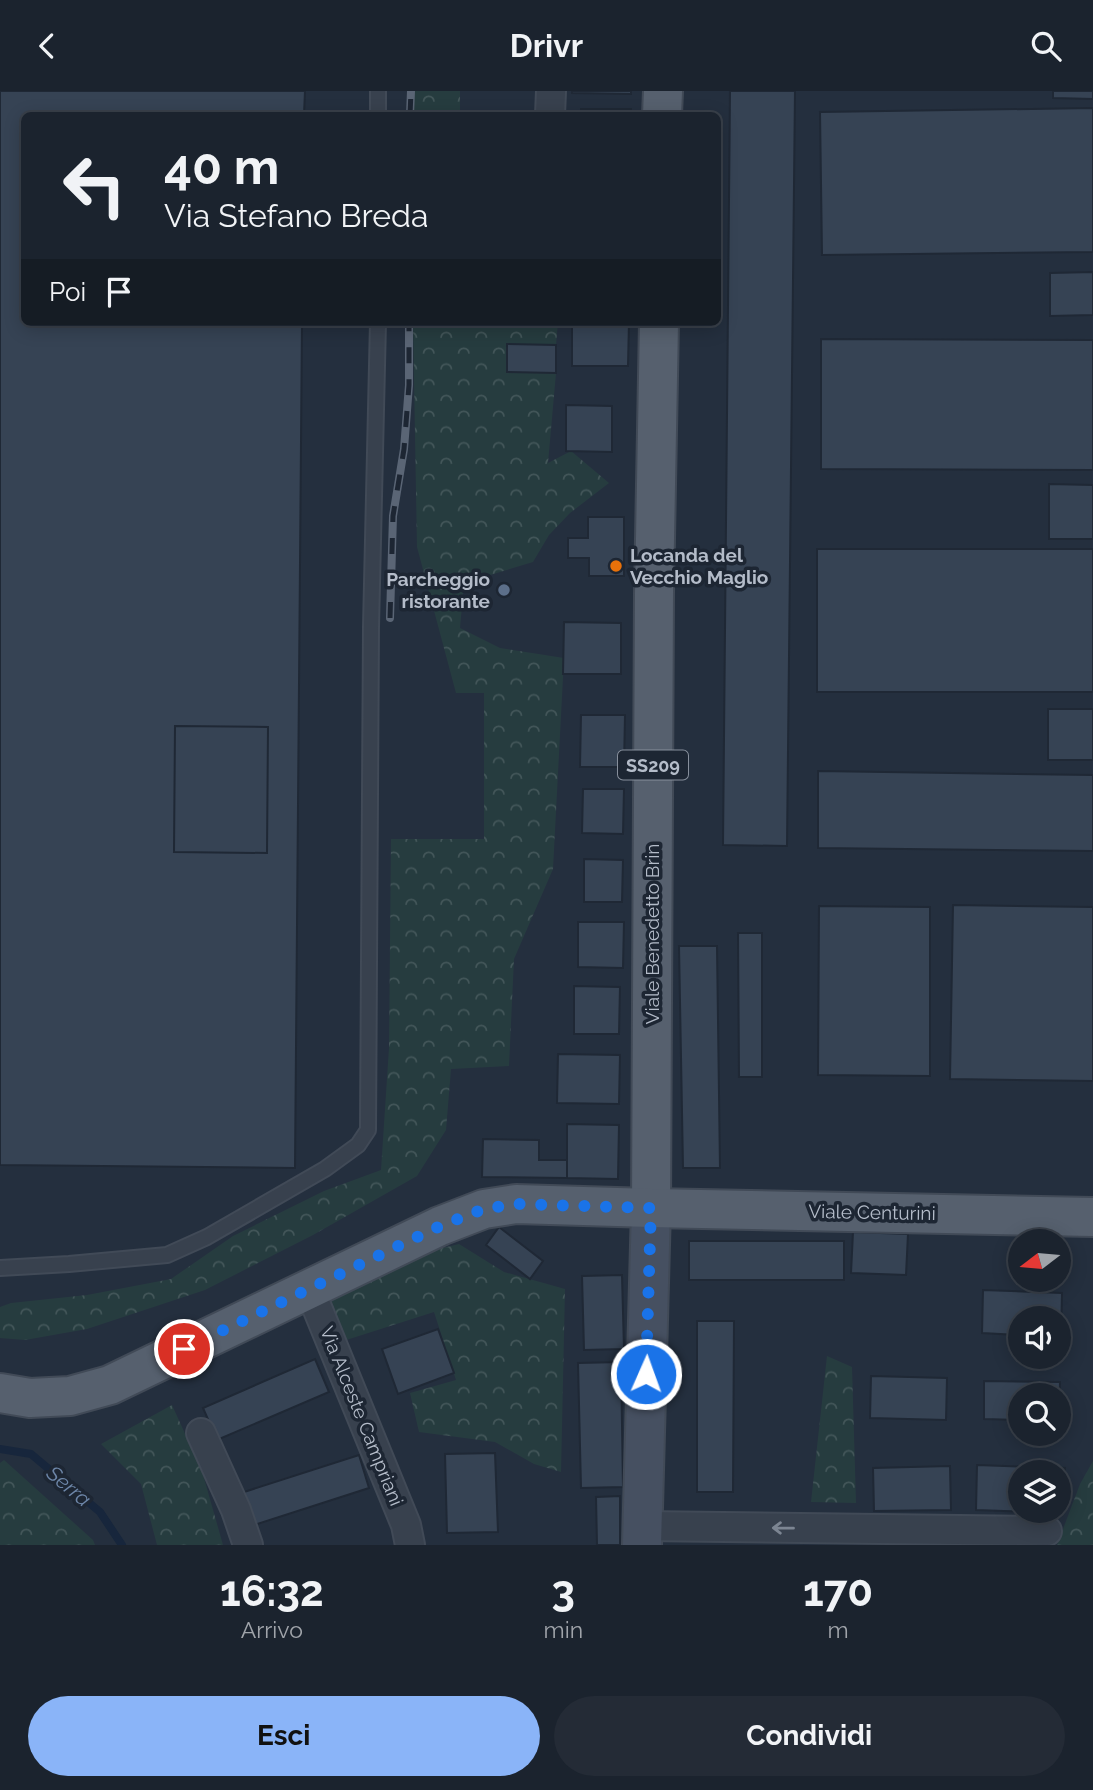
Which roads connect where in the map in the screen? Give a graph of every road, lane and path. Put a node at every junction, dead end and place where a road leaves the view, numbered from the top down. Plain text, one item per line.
1 (378, 91) edge
2 (551, 91) edge
3 (663, 91) edge
4 (378, 112) edge
5 (551, 112) edge
6 (662, 112) edge
7 (378, 326) edge
8 (659, 326) edge
9 (651, 1208) junction
10 (1093, 1216) edge
11 (0, 1268) edge
12 (309, 1288) junction
13 (0, 1393) edge
14 (201, 1433) dead end
15 (1047, 1531) dead end
16 (642, 1536) edge
17 (852, 1537) edge
18 (248, 1545) edge
19 (410, 1545) edge

1 - 4 lane
2 - 5 street
3 - 6 main road
7 - 11 lane
8 - 9 main road, Viale Benedetto Brin / SS209
9 - 10 main road, Viale Centurini
9 - 12 main road, Viale Centurini
9 - 16 street, Viale Benedetto Brin
12 - 13 main road, Viale Centurini
12 - 19 street, Via Alceste Campriani
14 - 18 street
15 - 17 street
17 -> 16 street

